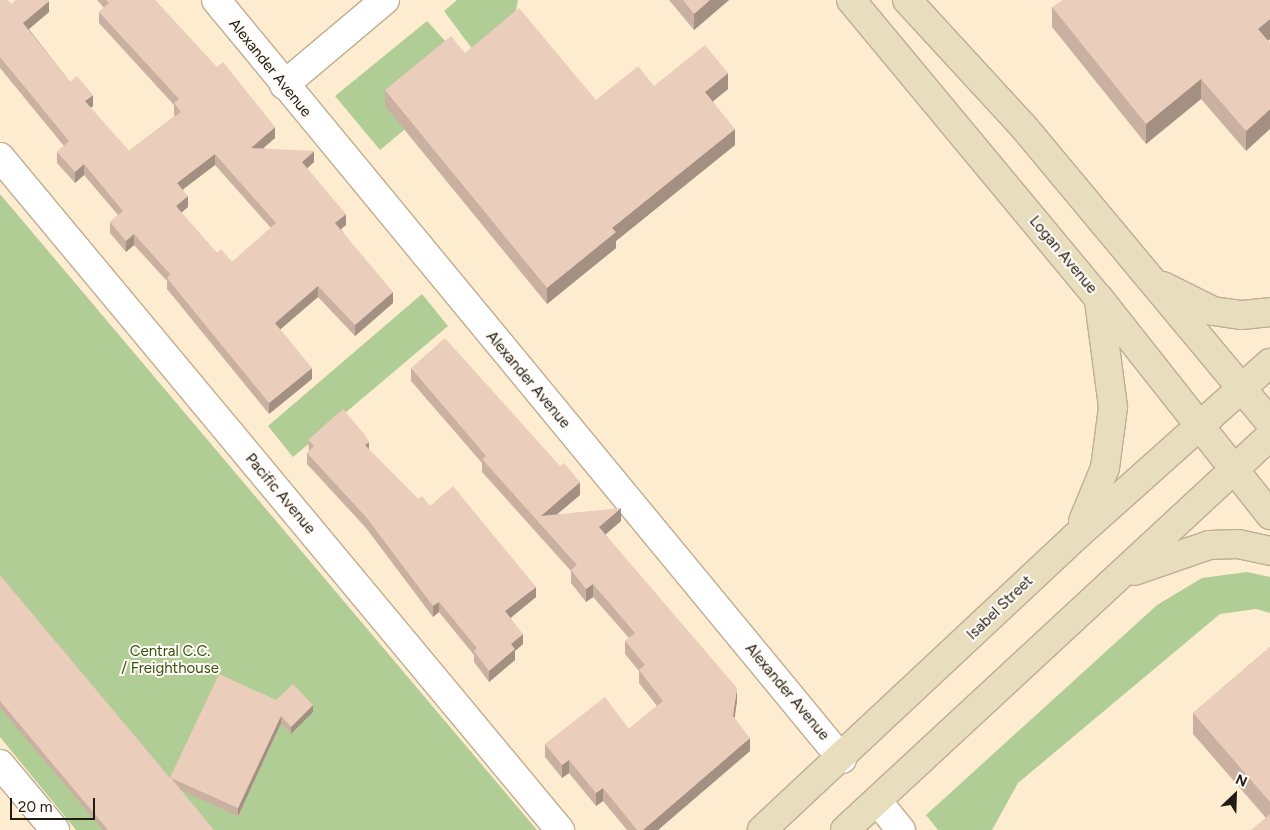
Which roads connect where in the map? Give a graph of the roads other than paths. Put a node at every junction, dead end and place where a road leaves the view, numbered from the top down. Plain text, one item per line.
1 (216, 0) edge
2 (385, 0) edge
3 (851, 0) edge
4 (907, 0) edge
5 (284, 85) junction
6 (0, 157) edge
7 (1151, 280) junction
8 (1098, 297) junction
9 (1270, 312) edge
10 (1270, 362) edge
11 (1241, 388) junction
12 (1270, 422) edge
13 (1198, 425) junction
14 (1270, 436) edge
15 (1233, 470) junction
16 (1270, 515) edge
17 (1074, 538) junction
18 (1270, 551) edge
19 (1126, 574) junction
20 (842, 759) junction
21 (0, 764) edge
22 (878, 803) junction
23 (55, 830) edge
24 (560, 830) edge
25 (762, 830) edge
26 (845, 830) edge
27 (901, 830) edge

1 - 5 street, Alexander Avenue
2 - 5 street
3 - 8 main road, Logan Avenue
4 - 7 main road
5 - 20 street, Alexander Avenue
6 - 24 street, Pacific Avenue
7 - 9 main road
7 - 11 main road
8 - 13 main road, Logan Avenue
8 - 17 main road
10 - 11 main road, Isabel Street
11 - 12 main road
11 - 13 main road, Isabel Street
13 - 15 main road, Logan Avenue
13 - 17 main road, Isabel Street
14 - 15 main road
15 - 16 main road, Logan Avenue
15 - 19 main road
17 - 20 main road, Isabel Street
18 - 19 main road
19 - 22 main road
20 - 25 main road, Isabel Street
21 - 23 street
22 - 26 main road
22 - 27 street

